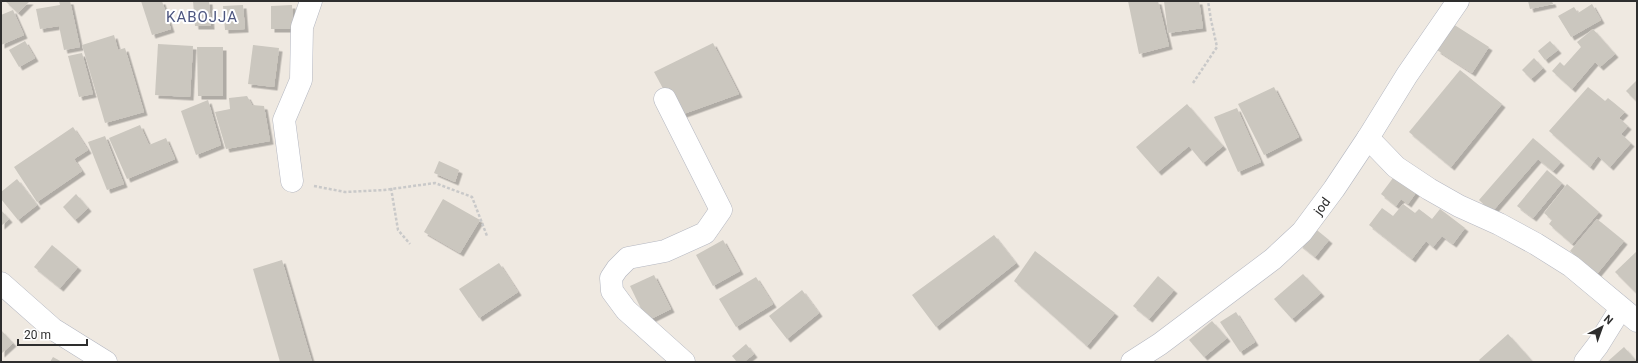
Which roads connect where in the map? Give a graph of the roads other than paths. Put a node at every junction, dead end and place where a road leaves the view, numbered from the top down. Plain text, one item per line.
1 (312, 1) edge
2 (1458, 1) edge
3 (665, 99) dead end
4 (1368, 138) junction
5 (292, 181) road end
6 (1, 283) edge
7 (1629, 314) edge
8 (106, 362) edge
9 (684, 362) edge
10 (1132, 362) edge
11 (1584, 362) edge

1 - 5 street
2 - 4 street, jod
3 - 9 street
4 - 7 street
4 - 10 street, jod
6 - 8 street
7 - 11 street

